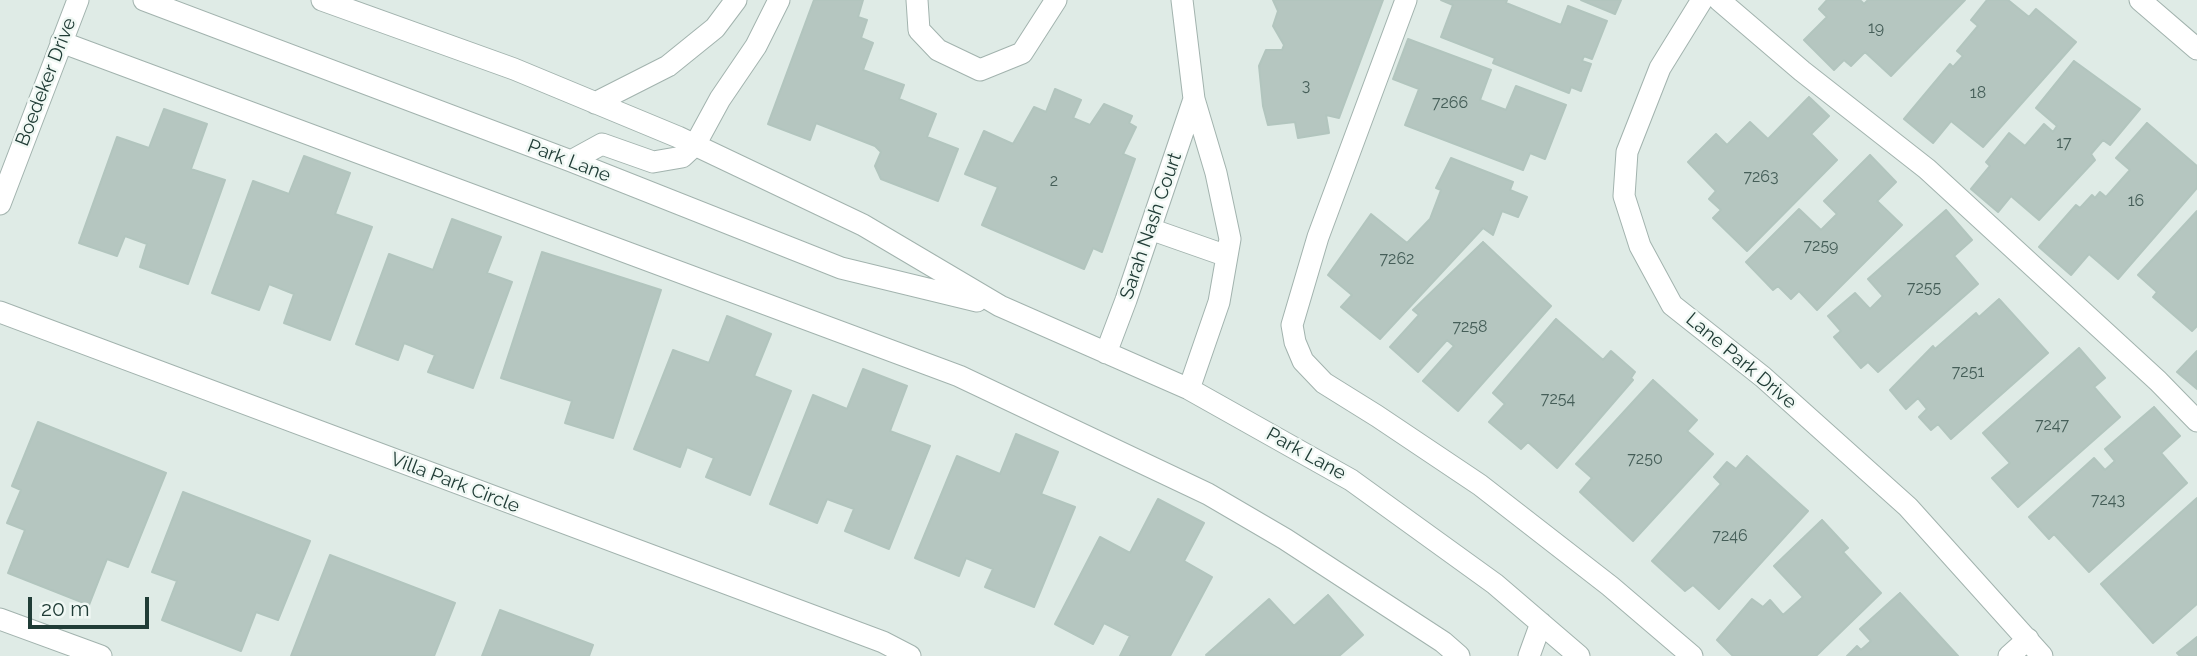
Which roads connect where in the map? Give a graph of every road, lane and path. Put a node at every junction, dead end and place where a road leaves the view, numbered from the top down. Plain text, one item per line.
1 (78, 0) edge
2 (144, 0) edge
3 (322, 0) edge
4 (736, 0) edge
5 (779, 0) edge
6 (917, 0) edge
7 (1056, 0) edge
8 (1182, 0) edge
9 (1406, 0) edge
10 (1702, 0) edge
11 (1719, 0) edge
12 (2140, 0) edge
13 (61, 42) junction
14 (2197, 49) edge
15 (1194, 99) junction
16 (594, 103) junction
17 (695, 145) junction
18 (571, 161) junction
19 (0, 204) edge
20 (1150, 229) junction
21 (1227, 256) junction
22 (1000, 306) junction
23 (0, 312) edge
24 (1106, 353) junction
25 (1189, 389) junction
26 (2197, 421) edge
27 (0, 619) edge
28 (1541, 624) junction
29 (2028, 639) junction
30 (101, 656) edge
31 (910, 656) edge
32 (1459, 656) edge
33 (1529, 656) edge
34 (1579, 656) edge
35 (1692, 656) edge
36 (2009, 656) edge
37 (2042, 656) edge

1 - 13 street, Boedeker Drive
2 - 18 street, Park Lane
3 - 16 street, Park Lane
4 - 16 street
5 - 17 street
6 - 7 street
8 - 15 street, Sarah Nash Court
9 - 35 street
10 - 29 street, Lane Park Drive
11 - 26 street
12 - 14 street
13 - 19 street, Boedeker Drive
13 - 32 street
15 - 20 street, Sarah Nash Court
15 - 21 street, Sarah Nash Court
16 - 17 street, Park Lane
17 - 18 street
17 - 22 street, Park Lane
18 - 22 street, Park Lane
20 - 21 street
20 - 24 street, Sarah Nash Court
21 - 25 street, Sarah Nash Court
22 - 24 street, Park Lane
23 - 31 street, Villa Park Circle
24 - 25 street, Park Lane
25 - 28 street, Park Lane
27 - 30 street
28 - 33 street
28 - 34 street, Park Lane
29 - 36 street
29 - 37 street, Lane Park Drive

